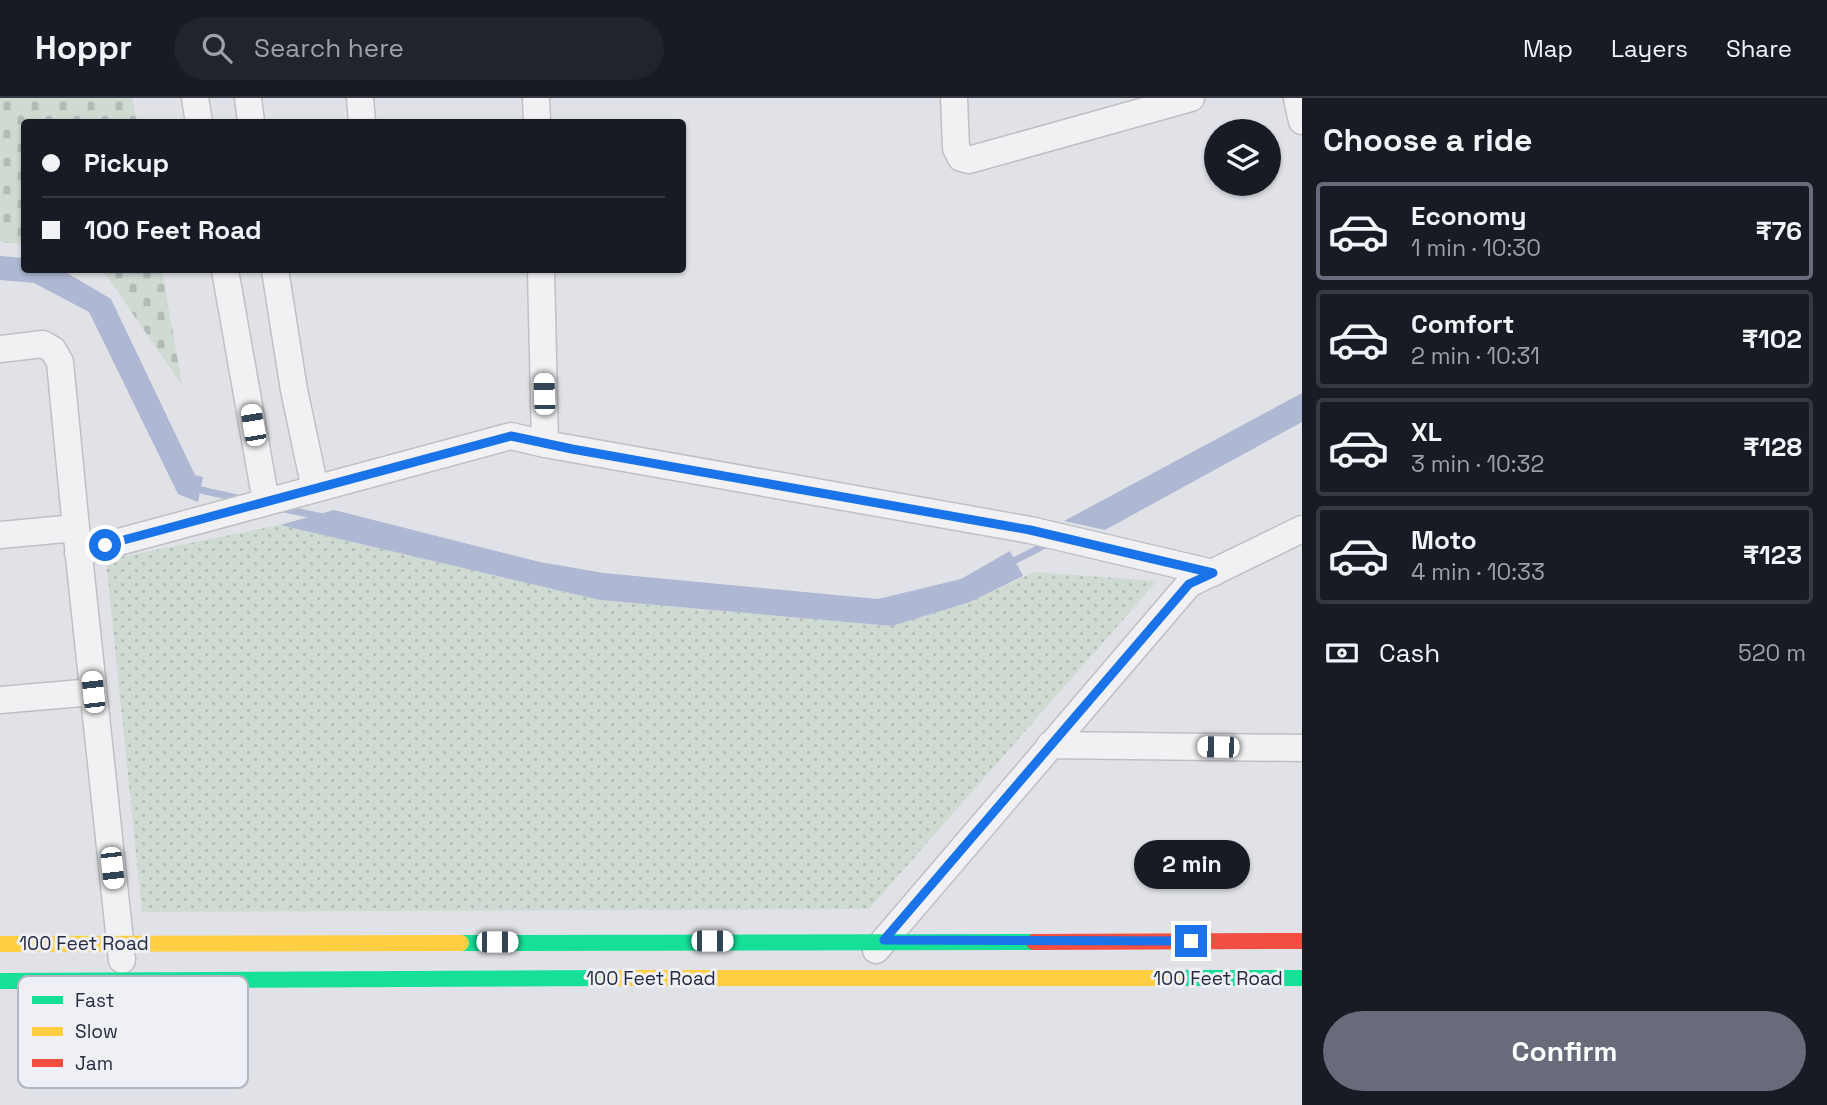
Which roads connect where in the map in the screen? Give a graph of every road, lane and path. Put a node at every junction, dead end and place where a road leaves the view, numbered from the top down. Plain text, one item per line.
1 (195, 98) edge
2 (248, 98) edge
3 (360, 98) edge
4 (536, 98) edge
5 (954, 98) edge
6 (1191, 98) edge
7 (1297, 98) edge
8 (198, 119) edge
9 (251, 119) edge
10 (362, 119) edge
11 (537, 119) edge
12 (1302, 121) edge
13 (226, 273) edge
14 (275, 273) edge
15 (541, 273) edge
16 (0, 349) edge
17 (545, 444) junction
18 (307, 491) junction
19 (267, 502) junction
20 (1302, 529) edge
21 (0, 535) edge
22 (77, 540) junction
23 (1213, 573) junction
24 (93, 692) junction
25 (0, 700) edge
26 (1050, 745) junction
27 (1302, 748) edge
28 (884, 940) junction
29 (1302, 941) edge
30 (120, 943) junction
31 (0, 944) edge
32 (124, 976) edge
33 (852, 977) junction
34 (1302, 978) edge
35 (248, 979) edge
36 (0, 981) edge
37 (18, 981) edge

1 - 8 street
2 - 9 street
3 - 10 street
4 - 11 street
5 - 6 street
7 - 12 street
13 - 19 street
14 - 18 street
15 - 17 street
16 - 22 street
17 - 18 street
17 - 23 street
18 - 19 street
19 - 22 street
20 - 23 street
21 - 22 street
22 - 24 street
23 - 26 street
24 - 25 street
24 - 30 street
26 - 27 street
26 - 28 street
28 - 29 main road, 100 Feet Road
28 - 30 main road, 100 Feet Road
28 - 33 street
30 - 31 main road, 100 Feet Road
30 - 32 street
33 - 34 main road, 100 Feet Road
33 - 35 main road, 100 Feet Road
36 - 37 main road, 100 Feet Road

